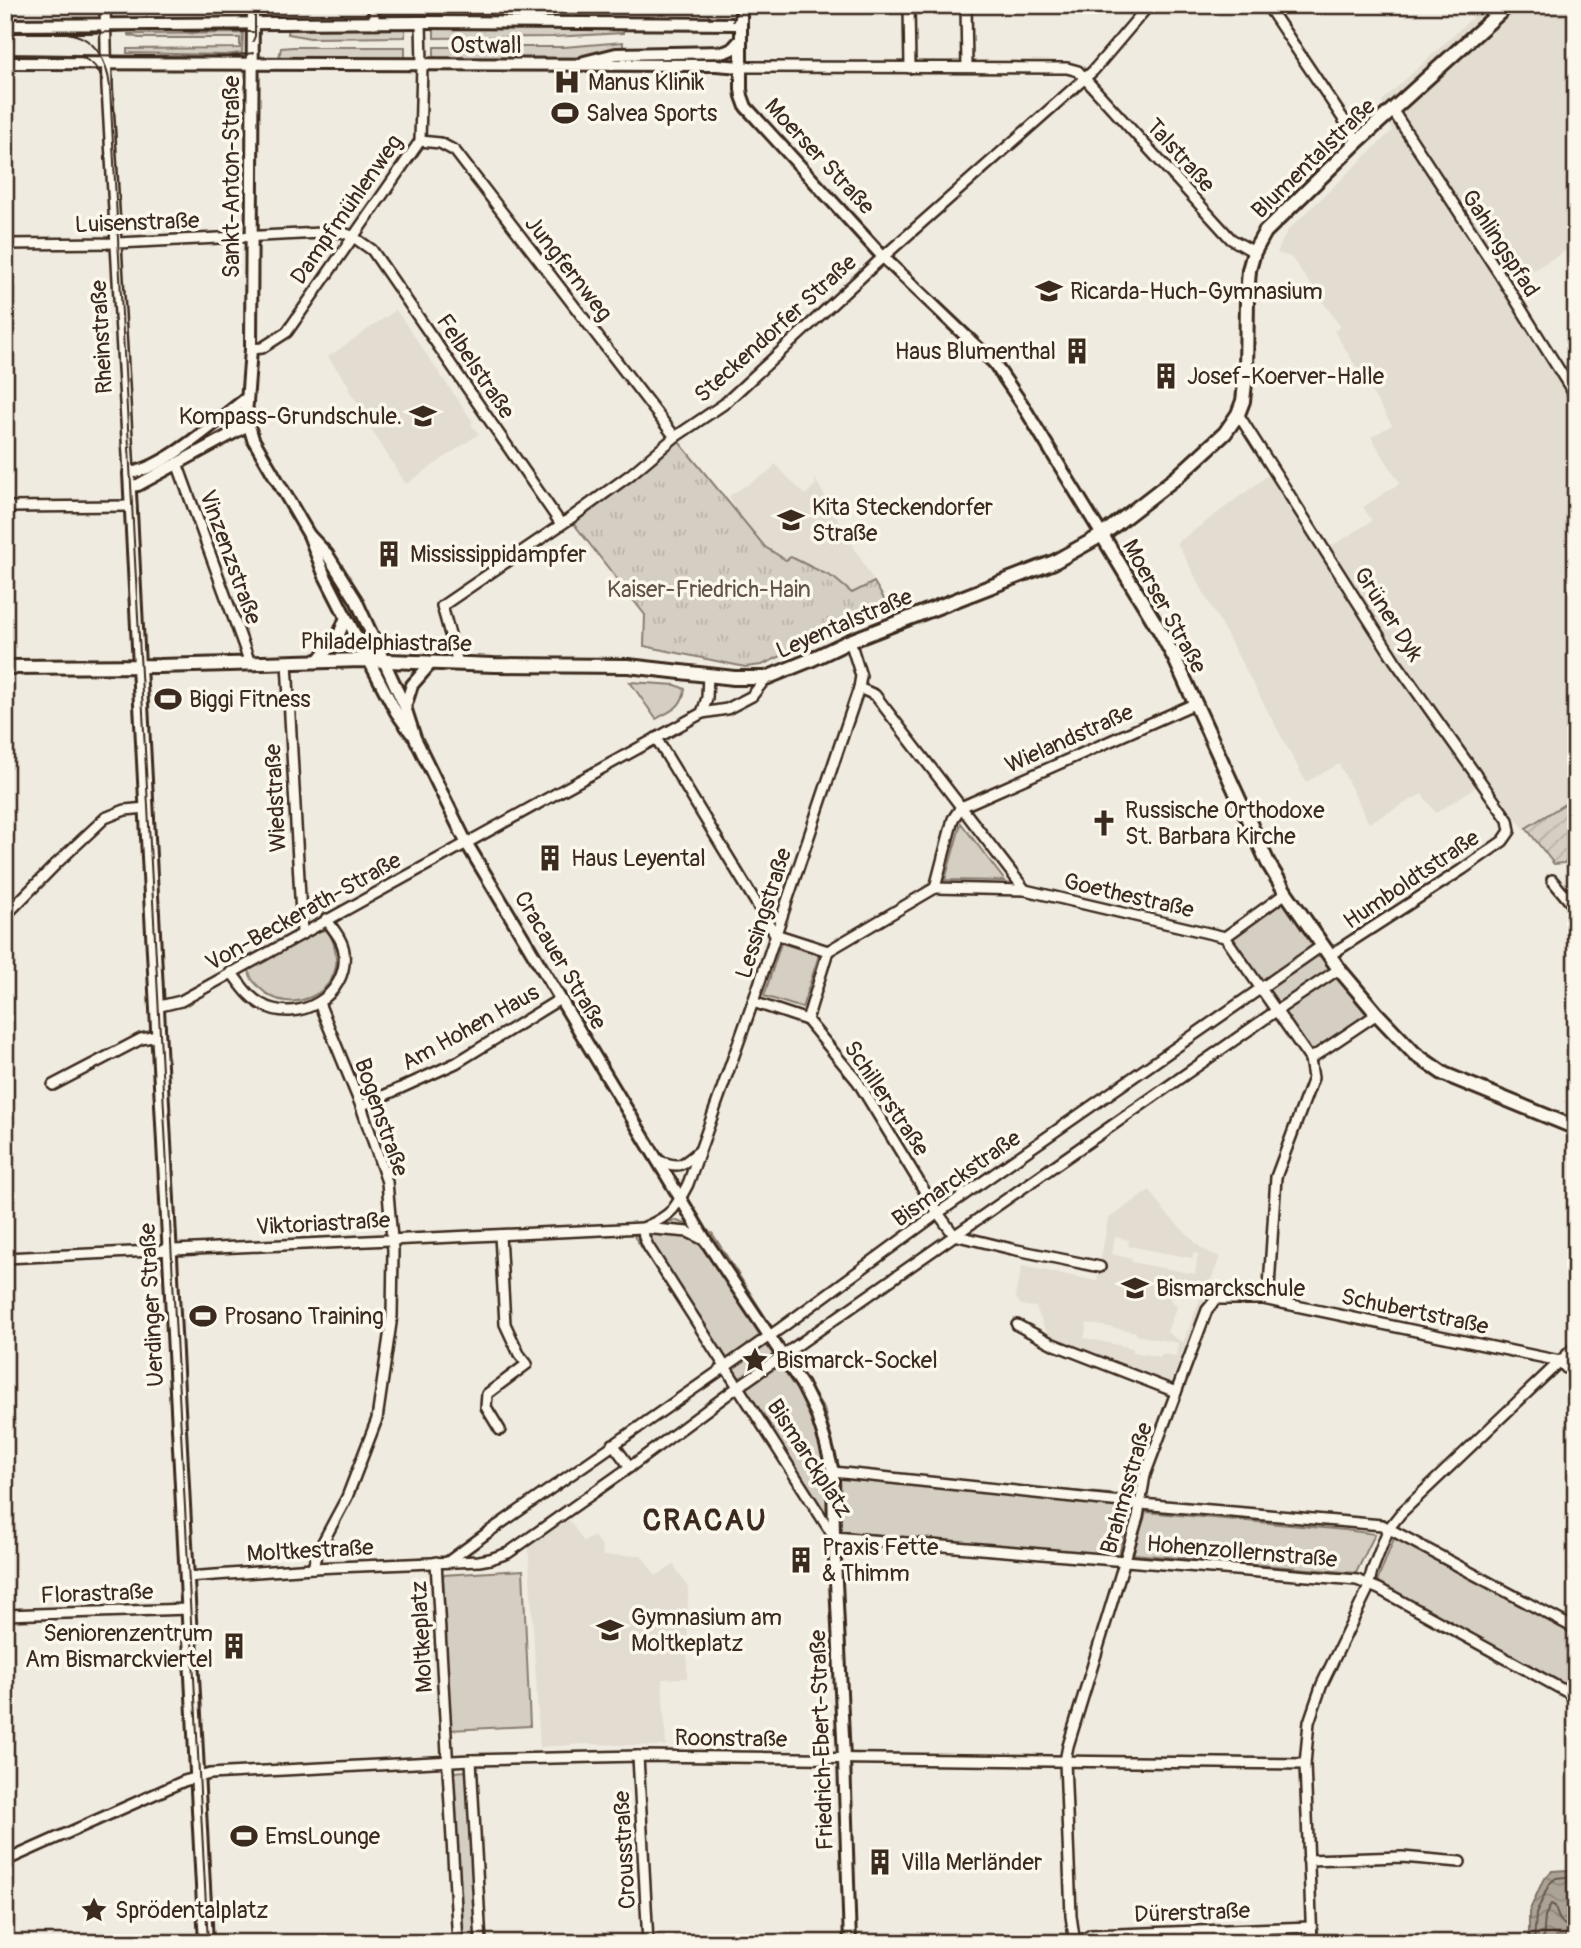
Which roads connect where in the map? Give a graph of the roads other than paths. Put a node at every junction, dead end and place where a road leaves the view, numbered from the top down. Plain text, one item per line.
1 (105, 5) edge
2 (253, 5) edge
3 (374, 5) edge
4 (538, 5) edge
5 (741, 5) edge
6 (909, 5) edge
7 (966, 5) edge
8 (1149, 5) edge
9 (1267, 5) edge
10 (1507, 5) edge
11 (421, 22) junction
12 (374, 23) junction
13 (538, 23) junction
14 (105, 24) junction
15 (253, 24) junction
16 (741, 24) junction
17 (5, 25) edge
18 (741, 39) junction
19 (5, 63) edge
20 (106, 64) junction
21 (253, 64) junction
22 (422, 65) junction
23 (575, 66) junction
24 (741, 67) junction
25 (967, 67) junction
26 (910, 68) junction
27 (1084, 78) junction
28 (1393, 111) junction
29 (420, 141) junction
30 (1358, 141) junction
31 (352, 236) junction
32 (253, 237) junction
33 (116, 243) junction
34 (5, 244) edge
35 (1254, 253) junction
36 (883, 257) junction
37 (251, 349) junction
38 (1573, 386) edge
39 (1576, 397) edge
40 (247, 398) junction
41 (1238, 414) junction
42 (248, 425) junction
43 (675, 437) junction
44 (177, 463) junction
45 (129, 473) junction
46 (130, 486) junction
47 (131, 506) junction
48 (5, 507) edge
49 (561, 524) junction
50 (309, 535) junction
51 (1102, 535) junction
52 (346, 617) junction
53 (850, 641) junction
54 (368, 660) junction
55 (318, 661) junction
56 (384, 661) junction
57 (287, 662) junction
58 (432, 662) junction
59 (250, 663) junction
60 (458, 663) junction
61 (139, 666) junction
62 (5, 667) edge
63 (708, 674) junction
64 (766, 678) junction
65 (859, 688) junction
66 (1194, 704) junction
67 (405, 707) junction
68 (702, 713) junction
69 (415, 738) junction
70 (656, 738) junction
71 (961, 807) junction
72 (146, 808) junction
73 (1510, 831) joint
74 (467, 844) junction
75 (1552, 880) dead end
76 (936, 888) junction
77 (1025, 890) junction
78 (1286, 893) junction
79 (1576, 909) edge
80 (5, 916) edge
81 (326, 919) junction
82 (302, 933) junction
83 (775, 934) junction
84 (1225, 937) junction
85 (1326, 950) junction
86 (828, 951) junction
87 (1339, 969) junction
88 (231, 972) junction
89 (1260, 988) junction
90 (560, 999) junction
91 (753, 1002) junction
92 (319, 1003) junction
93 (156, 1007) junction
94 (1276, 1011) junction
95 (1377, 1014) junction
96 (807, 1020) junction
97 (158, 1036) junction
98 (1310, 1059) junction
99 (53, 1085) dead end
100 (361, 1106) junction
101 (1576, 1129) edge
102 (701, 1150) junction
103 (657, 1160) junction
104 (681, 1199) junction
105 (938, 1213) junction
106 (643, 1228) junction
107 (500, 1234) junction
108 (954, 1235) junction
109 (393, 1238) junction
110 (706, 1241) junction
111 (169, 1250) junction
112 (5, 1258) edge
113 (1100, 1267) dead end
114 (1263, 1299) junction
115 (1017, 1325) dead end
116 (768, 1336) junction
117 (1576, 1346) edge
118 (782, 1356) junction
119 (1560, 1361) junction
120 (726, 1366) junction
121 (1576, 1373) edge
122 (739, 1386) junction
123 (1176, 1392) junction
124 (500, 1430) dead end
125 (613, 1444) junction
126 (630, 1467) junction
127 (833, 1472) junction
128 (1141, 1504) junction
129 (1390, 1528) junction
130 (834, 1536) junction
131 (525, 1541) joint
132 (1125, 1561) junction
133 (436, 1562) junction
134 (449, 1562) junction
135 (313, 1568) junction
136 (187, 1577) junction
137 (1370, 1584) junction
138 (189, 1609) junction
139 (5, 1615) edge
140 (1576, 1629) edge
141 (1576, 1698) edge
142 (638, 1756) junction
143 (844, 1759) junction
144 (471, 1760) junction
145 (448, 1761) junction
146 (1065, 1761) junction
147 (1305, 1764) junction
148 (198, 1776) junction
149 (1308, 1860) junction
150 (5, 1861) edge
151 (1460, 1863) dead end
152 (1311, 1927) junction
153 (206, 1943) edge
154 (458, 1943) edge
155 (481, 1943) edge
156 (648, 1943) edge
157 (850, 1943) edge
158 (1047, 1943) edge
159 (1064, 1943) edge
160 (1076, 1943) edge
161 (1312, 1943) edge

1 - 14 street, Rheinstraße
2 - 15 street, Sankt-Anton-Straße
3 - 12 street
4 - 13 street
5 - 16 street, Moerser Straße
6 - 26 street
7 - 25 street
8 - 27 street, Steckendorfer Straße
9 - 30 street
10 - 28 main road, Blumentalstraße
11 - 12 street, Ostwall
11 - 13 street, Ostwall
11 - 22 street, Dampfmühlenweg
12 - 15 street, Ostwall
13 - 16 street, Ostwall
14 - 15 street, Ostwall
14 - 17 street, Ostwall
14 - 20 street, Rheinstraße
15 - 21 street, Sankt-Anton-Straße
16 - 18 street, Moerser Straße
18 - 23 street
18 - 24 street, Moerser Straße
19 - 20 street, Ostwall
20 - 21 street, Ostwall
20 - 33 street, Rheinstraße
21 - 22 street, Ostwall
21 - 32 street, Sankt-Anton-Straße
22 - 23 street, Ostwall
22 - 29 street, Dampfmühlenweg
23 - 24 street, Ostwall
24 - 26 street, Ostwall
24 - 36 street, Moerser Straße
25 - 26 street, Ostwall
25 - 27 street, Ostwall
27 - 35 street, Talstraße
27 - 36 street, Steckendorfer Straße
28 - 30 main road, Blumentalstraße
28 - 38 street, Gahlingspfad
29 - 31 street, Dampfmühlenweg
29 - 43 street, Jungfernweg
30 - 35 main road, Blumentalstraße
31 - 32 street, Luisenstraße
31 - 37 street, Dampfmühlenweg
31 - 49 street, Felbelstraße
32 - 33 street, Luisenstraße
32 - 37 street, Sankt-Anton-Straße
33 - 34 street, Luisenstraße
33 - 45 street, Rheinstraße
35 - 41 main road, Blumentalstraße
36 - 43 street, Steckendorfer Straße
36 - 51 street, Moerser Straße
37 - 40 street, Sankt-Anton-Straße
38 - 39 street, Gahlingspfad
40 - 42 street, Sankt-Anton-Straße
40 - 45 street
41 - 51 main road, Blumentalstraße
41 - 73 street, Grüner Dyk
42 - 44 street
42 - 50 street
43 - 49 street, Steckendorfer Straße
44 - 46 street
44 - 59 street, Vinzenzstraße
45 - 46 street, Rheinstraße
46 - 47 street, Rheinstraße
47 - 48 street
47 - 61 street, Rheinstraße
49 - 60 street, Steckendorfer Straße
50 - 52 street, Cracauer Straße
50 - 56 street, Cracauer Straße
51 - 53 main road, Leyentalstraße
51 - 66 main road, Moerser Straße
52 - 54 street, Cracauer Straße
52 - 55 street
53 - 64 main road, Leyentalstraße
53 - 65 street
54 - 55 main road, Philadelphiastraße
54 - 56 main road, Philadelphiastraße
54 - 69 street, Cracauer Straße
55 - 57 main road, Philadelphiastraße
56 - 58 main road, Philadelphiastraße
56 - 67 street, Cracauer Straße
57 - 59 main road, Philadelphiastraße
57 - 82 street, Wiedstraße
58 - 60 main road, Philadelphiastraße
58 - 67 street
59 - 61 main road, Philadelphiastraße
60 - 63 main road, Philadelphiastraße
61 - 62 main road, Philadelphiastraße
61 - 72 main road, Uerdinger Straße
63 - 64 main road, Philadelphiastraße
63 - 68 street
64 - 68 street, Leyentalstraße
65 - 71 street
65 - 83 street, Lessingstraße
66 - 71 street, Wielandstraße
66 - 78 main road, Moerser Straße
67 - 69 street, Cracauer Straße
68 - 70 street, Leyentalstraße
69 - 74 street, Cracauer Straße
70 - 74 street, Leyentalstraße
70 - 83 street
71 - 76 street
71 - 77 street
72 - 80 street
72 - 93 main road, Uerdinger Straße
73 - 85 street, Humboldtstraße
74 - 81 street, Von-Beckerath-Straße
74 - 90 street, Cracauer Straße
75 - 79 street
76 - 77 street, Goethestraße
76 - 86 street
77 - 84 street, Goethestraße
78 - 84 street
78 - 85 main road, Moerser Straße
81 - 82 street, Von-Beckerath-Straße
81 - 92 street
82 - 88 street, Von-Beckerath-Straße
83 - 86 street
83 - 91 street, Lessingstraße
84 - 89 street
85 - 87 main road, Moerser Straße
85 - 89 street, Bismarckstraße
86 - 96 street
87 - 94 street, Bismarckstraße
87 - 95 main road, Moerser Straße
88 - 92 street
88 - 93 street, Von-Beckerath-Straße
89 - 94 street
89 - 105 street, Bismarckstraße
90 - 100 street, Am Hohen Haus
90 - 103 street, Cracauer Straße
91 - 96 street
91 - 102 street, Lessingstraße
92 - 100 street, Bogenstraße
93 - 97 main road, Uerdinger Straße
94 - 98 street
94 - 108 street, Bismarckstraße
95 - 98 street
95 - 101 main road, Moerser Straße
96 - 105 street, Schillerstraße
97 - 99 street
97 - 111 main road, Uerdinger Straße
98 - 114 street
100 - 109 street, Bogenstraße
102 - 103 street
102 - 104 street, Lessingstraße
103 - 104 street, Cracauer Straße
104 - 106 street, Viktoriastraße
104 - 110 street, Bismarckplatz
105 - 108 street, Schillerstraße
105 - 116 street, Bismarckstraße
106 - 107 street, Viktoriastraße
106 - 110 street, Viktoriastraße
106 - 120 street, Bismarckplatz
107 - 109 street, Viktoriastraße
107 - 124 street
108 - 113 street, Bismarckstraße
108 - 118 street, Bismarckstraße
109 - 111 street, Viktoriastraße
109 - 135 street, Bogenstraße
110 - 116 street, Bismarckplatz
111 - 112 street, Viktoriastraße
111 - 136 main road, Uerdinger Straße
114 - 119 street, Schubertstraße
114 - 123 street, Brahmsstraße
115 - 123 street
116 - 118 street, Bismarckplatz
116 - 120 street, Bismarckstraße
117 - 119 street
118 - 122 street, Bismarckstraße
118 - 127 street, Bismarckplatz
119 - 121 street
119 - 129 street
120 - 122 street, Bismarckplatz
120 - 125 street, Bismarckstraße
122 - 126 street, Bismarckstraße
122 - 130 street, Bismarckplatz
123 - 128 street, Brahmsstraße
125 - 126 street
125 - 134 street, Bismarckstraße
126 - 131 street, Bismarckstraße
127 - 128 street, Hohenzollernstraße
127 - 130 street, Bismarckplatz
128 - 129 street, Hohenzollernstraße
128 - 132 street, Brahmsstraße
129 - 137 street
129 - 140 street, Hohenzollernstraße
130 - 132 street, Hohenzollernstraße
130 - 143 street, Friedrich-Ebert-Straße
131 - 134 street, Moltkeplatz
132 - 137 street, Hohenzollernstraße
132 - 146 street, Brahmsstraße
133 - 134 street, Moltkeplatz
133 - 135 street, Moltkestraße
133 - 145 street, Moltkeplatz
135 - 136 street, Moltkestraße
136 - 138 main road, Uerdinger Straße
137 - 141 street, Hohenzollernstraße
137 - 147 street
138 - 139 street, Florastraße
138 - 148 main road, Uerdinger Straße
142 - 143 street, Roonstraße
142 - 144 street, Roonstraße
142 - 156 street, Crousstraße
143 - 146 street, Roonstraße
143 - 157 street, Friedrich-Ebert-Straße
144 - 145 street, Roonstraße
144 - 155 street
145 - 148 street, Roonstraße
145 - 154 street, Moltkeplatz
146 - 147 street, Roonstraße
146 - 160 street, Brahmsstraße
147 - 149 street
148 - 150 street, Roonstraße
148 - 153 main road, Uerdinger Straße
149 - 151 street
149 - 152 street
152 - 160 street, Dürerstraße
152 - 161 street
158 - 159 street

